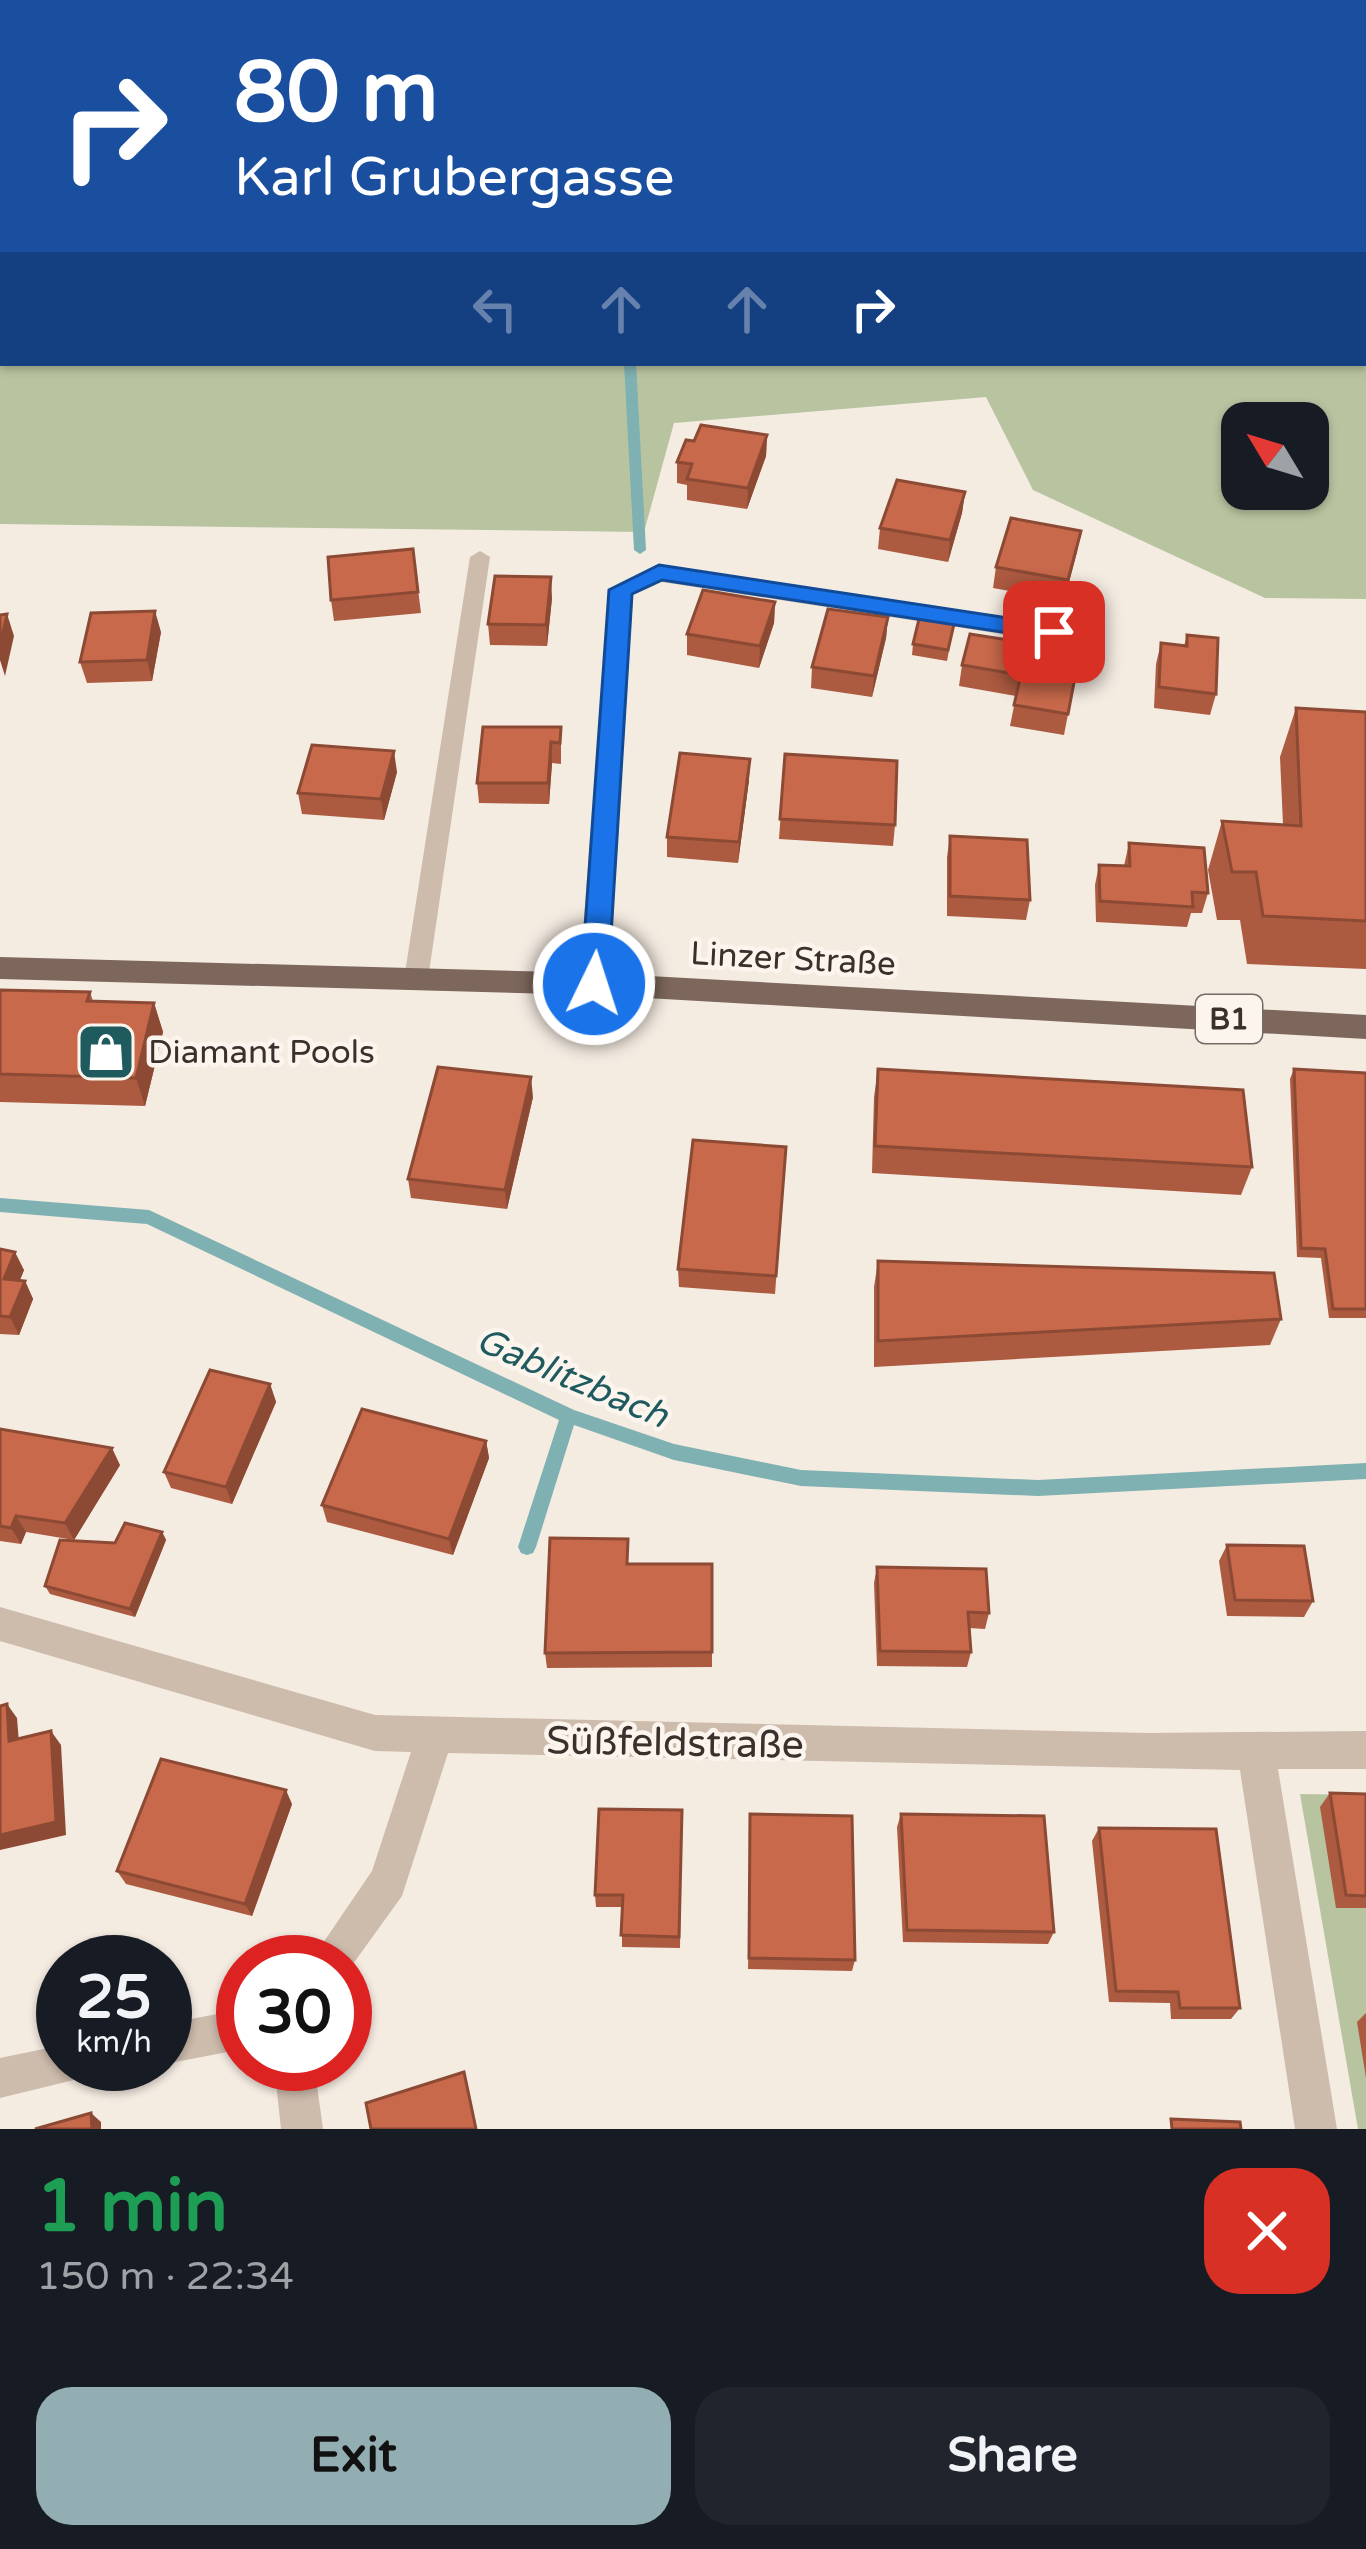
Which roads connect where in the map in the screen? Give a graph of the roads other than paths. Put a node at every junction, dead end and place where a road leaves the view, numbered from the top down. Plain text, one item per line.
1 (479, 557) dead end
2 (1054, 632) dead end
3 (0, 968) edge
4 (416, 979) junction
5 (594, 984) junction
6 (1366, 1027) edge
7 (0, 1624) edge
8 (434, 1738) junction
9 (1366, 1750) edge
10 (1256, 1751) junction
11 (350, 1935) edge
12 (36, 2071) edge
13 (0, 2078) edge
14 (297, 2091) edge
15 (302, 2129) edge
16 (1316, 2129) edge

1 - 4 lane
2 - 5 street
3 - 4 main road, Linzer Straße / B1
4 - 5 main road, Linzer Straße / B1
5 - 6 main road, Linzer Straße / B1
7 - 8 street, Süßfeldstraße
8 - 10 street, Süßfeldstraße
8 - 11 street
9 - 10 street, Süßfeldstraße
10 - 16 street
12 - 13 street
14 - 15 street

